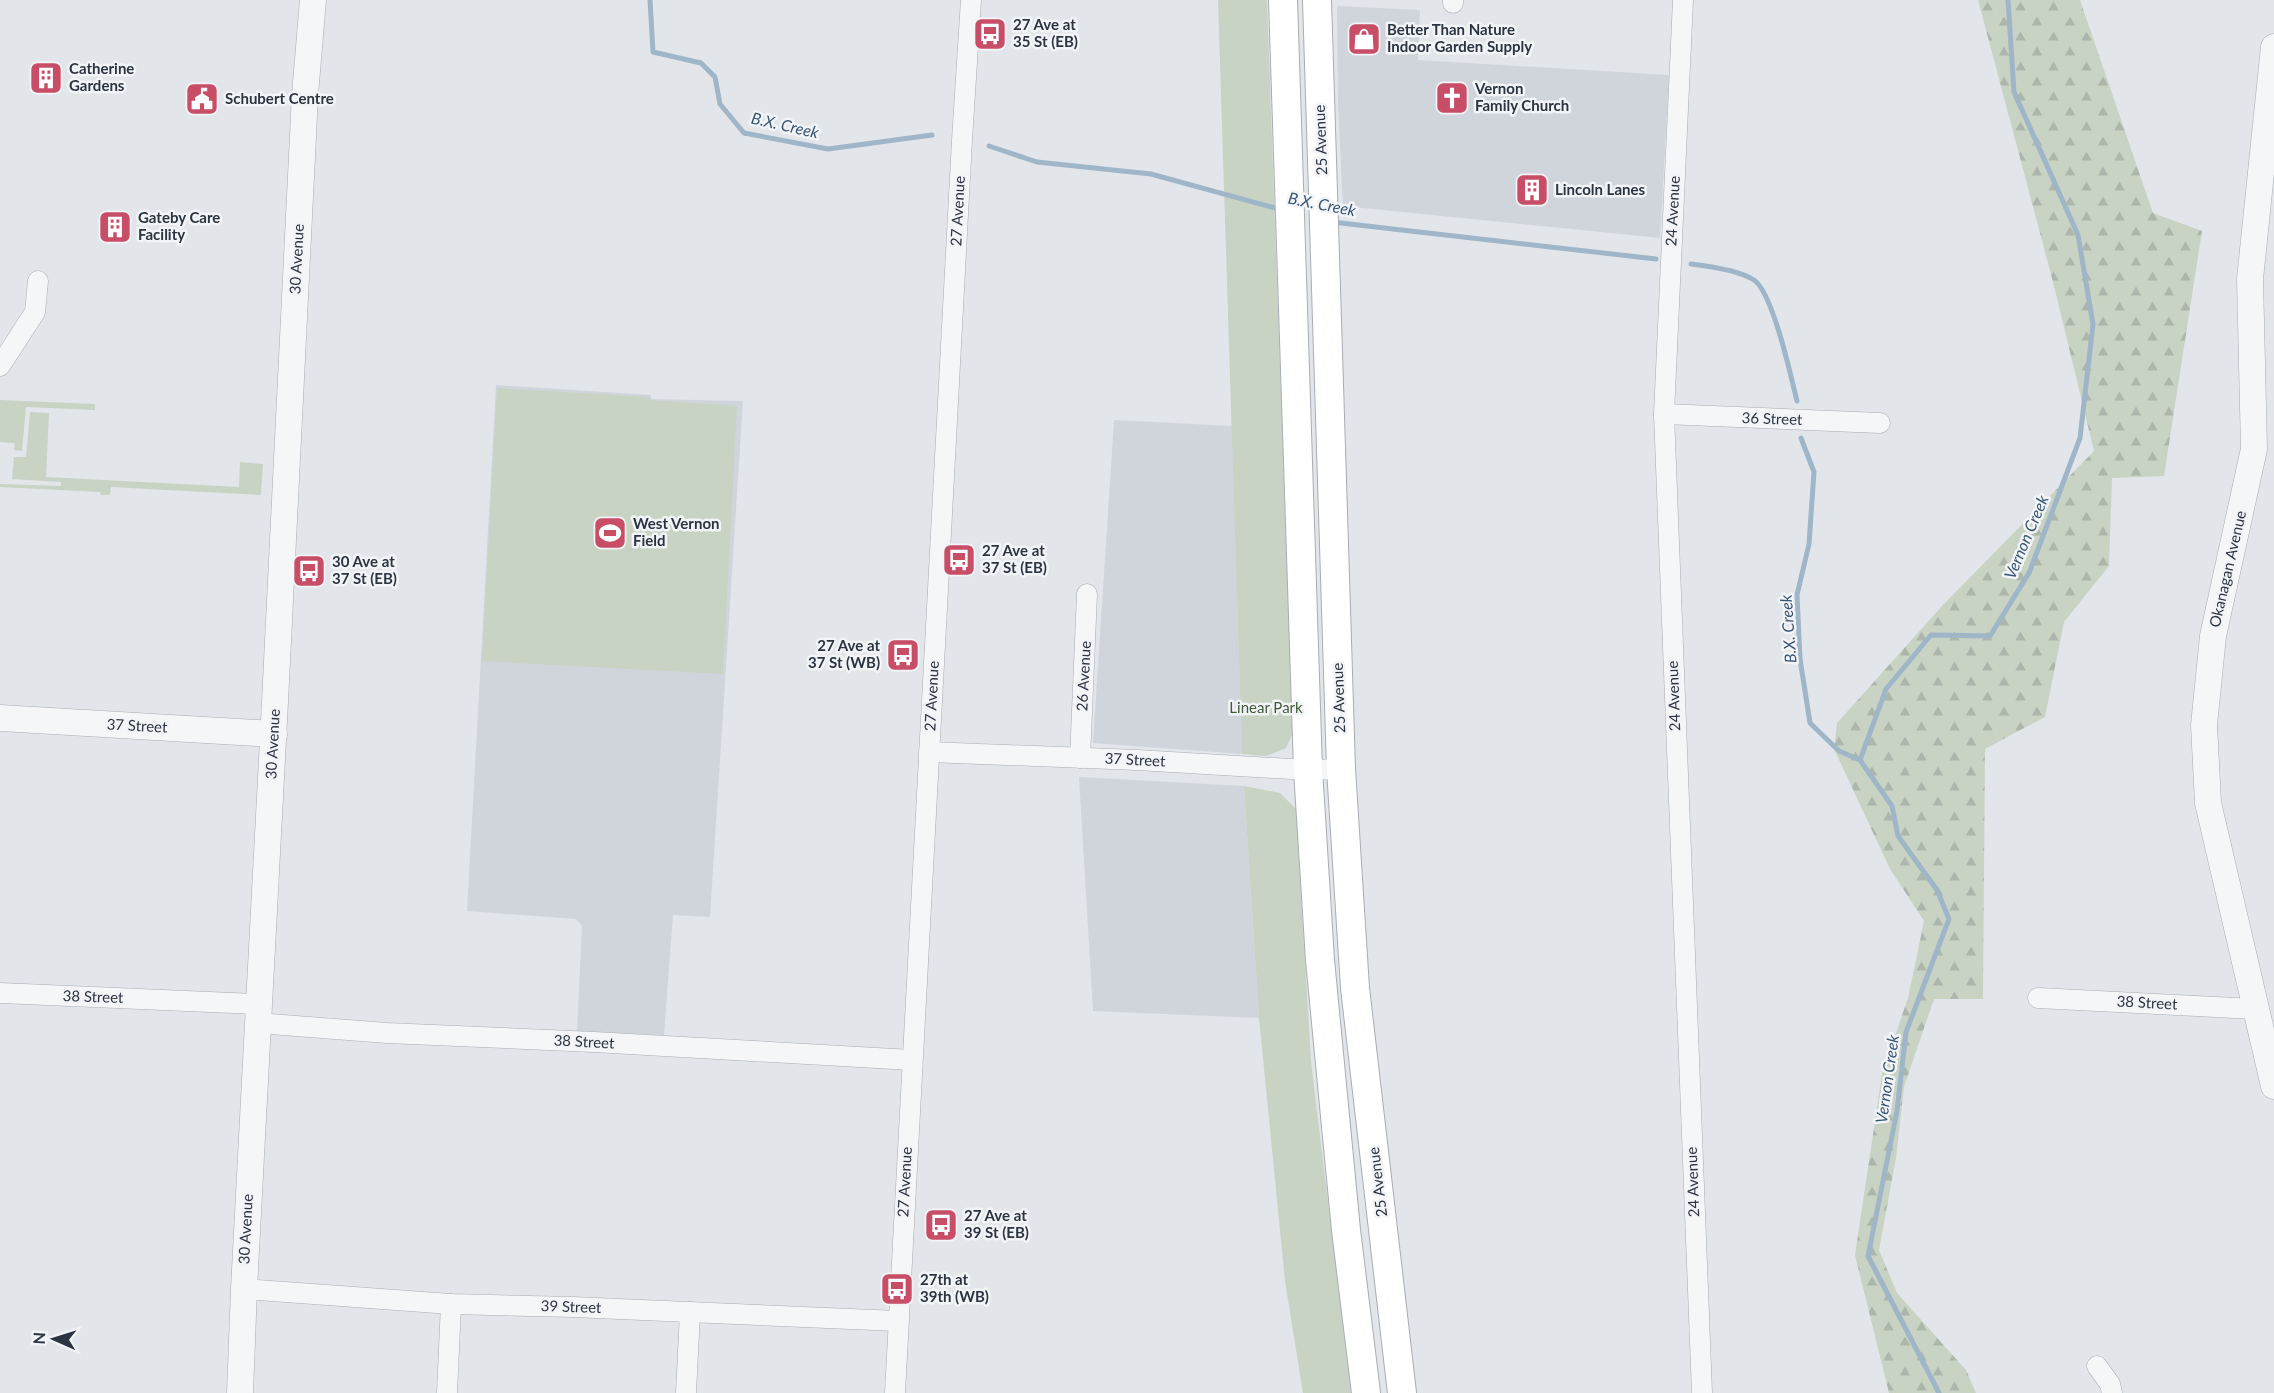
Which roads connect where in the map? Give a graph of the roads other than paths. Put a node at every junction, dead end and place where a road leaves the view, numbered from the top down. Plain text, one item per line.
1 (297, 0) edge
2 (314, 0) edge
3 (971, 0) edge
4 (1283, 0) edge
5 (1317, 0) edge
6 (1683, 0) edge
7 (2274, 47) edge
8 (305, 95) junction
9 (38, 281) dead end
10 (0, 366) edge
11 (1664, 414) junction
12 (1880, 423) dead end
13 (1087, 594) dead end
14 (0, 718) edge
15 (274, 734) junction
16 (929, 752) junction
17 (1080, 758) junction
18 (1308, 770) junction
19 (1341, 770) junction
20 (0, 993) edge
21 (2038, 998) dead end
22 (2255, 1009) junction
23 (258, 1014) junction
24 (912, 1060) junction
25 (2274, 1086) edge
26 (243, 1289) junction
27 (451, 1304) junction
28 (690, 1312) junction
29 (898, 1322) junction
30 (2097, 1366) dead end
31 (240, 1393) edge
32 (447, 1393) edge
33 (686, 1393) edge
34 (895, 1393) edge
35 (1366, 1393) edge
36 (1402, 1393) edge
37 (1702, 1393) edge
38 (2112, 1393) edge

1 - 8 street, 30 Avenue
2 - 8 street, 30 Avenue
3 - 16 street, 27 Avenue
4 - 18 main road
5 - 19 main road, 25 Avenue
6 - 11 street, 24 Avenue
7 - 22 street, Okanagan Avenue
8 - 15 street, 30 Avenue
9 - 10 street
11 - 12 street, 36 Street
11 - 37 street, 24 Avenue
13 - 17 street, 26 Avenue
14 - 15 street, 37 Street
15 - 23 street, 30 Avenue
16 - 17 street, 37 Street
16 - 24 street, 27 Avenue
17 - 18 street, 37 Street
18 - 19 street, 37 Street
18 - 35 main road
19 - 36 main road, 25 Avenue
20 - 23 street, 38 Street
21 - 22 street, 38 Street
22 - 25 street, Okanagan Avenue
23 - 24 street, 38 Street
23 - 26 street, 30 Avenue
24 - 29 street, 27 Avenue
26 - 27 street, 39 Street
26 - 31 street, 30 Avenue
27 - 28 street, 39 Street
27 - 32 street
28 - 29 street, 39 Street
28 - 33 street
29 - 34 street, 27 Avenue
30 - 38 street

